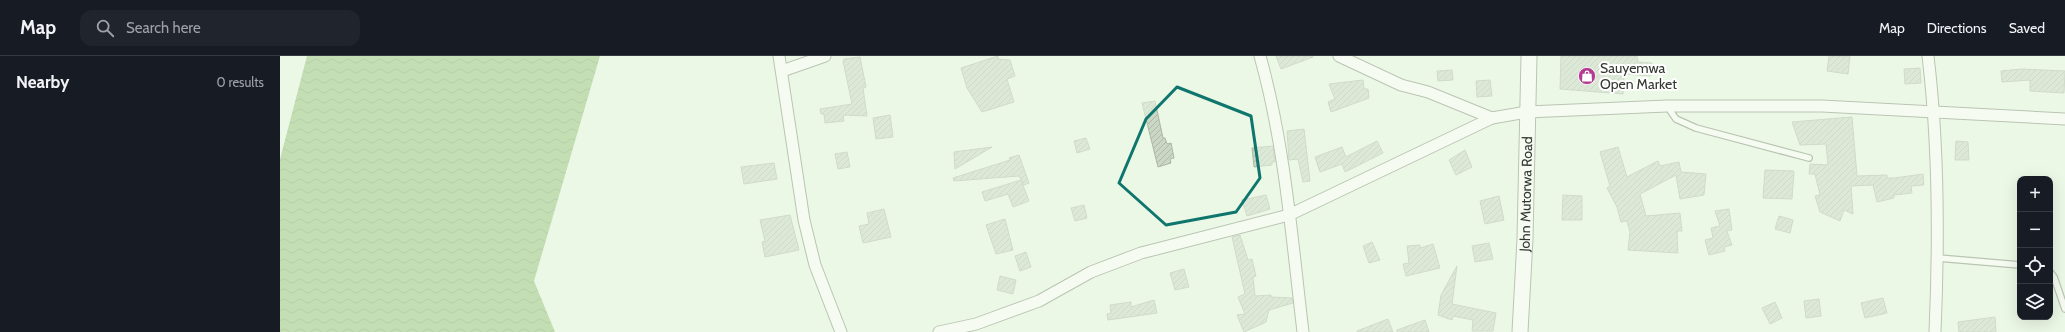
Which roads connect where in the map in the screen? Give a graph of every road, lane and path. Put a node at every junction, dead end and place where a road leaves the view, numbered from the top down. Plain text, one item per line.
1 (779, 56) edge
2 (825, 56) edge
3 (1260, 56) edge
4 (1339, 56) edge
5 (1529, 56) edge
6 (1928, 56) edge
7 (782, 71) junction
8 (1667, 106) junction
9 (1934, 111) junction
10 (1527, 112) junction
11 (1492, 118) junction
12 (2065, 119) edge
13 (1809, 158) dead end
14 (1289, 215) junction
15 (1938, 258) junction
16 (2017, 265) edge
17 (2053, 276) edge
18 (2065, 309) edge
19 (841, 332) edge
20 (939, 332) edge
21 (1303, 332) edge
22 (1520, 332) edge
23 (1934, 332) edge

1 - 7 street
2 - 7 street
3 - 14 street
4 - 11 street
5 - 10 street, John Mutorwa Road
6 - 9 street
7 - 19 street
8 - 9 street
8 - 10 street
8 - 13 lane
9 - 12 street
9 - 15 street
10 - 11 street
10 - 22 street, John Mutorwa Road
11 - 14 street
14 - 20 street
14 - 21 street
15 - 16 lane
15 - 23 street
17 - 18 lane

